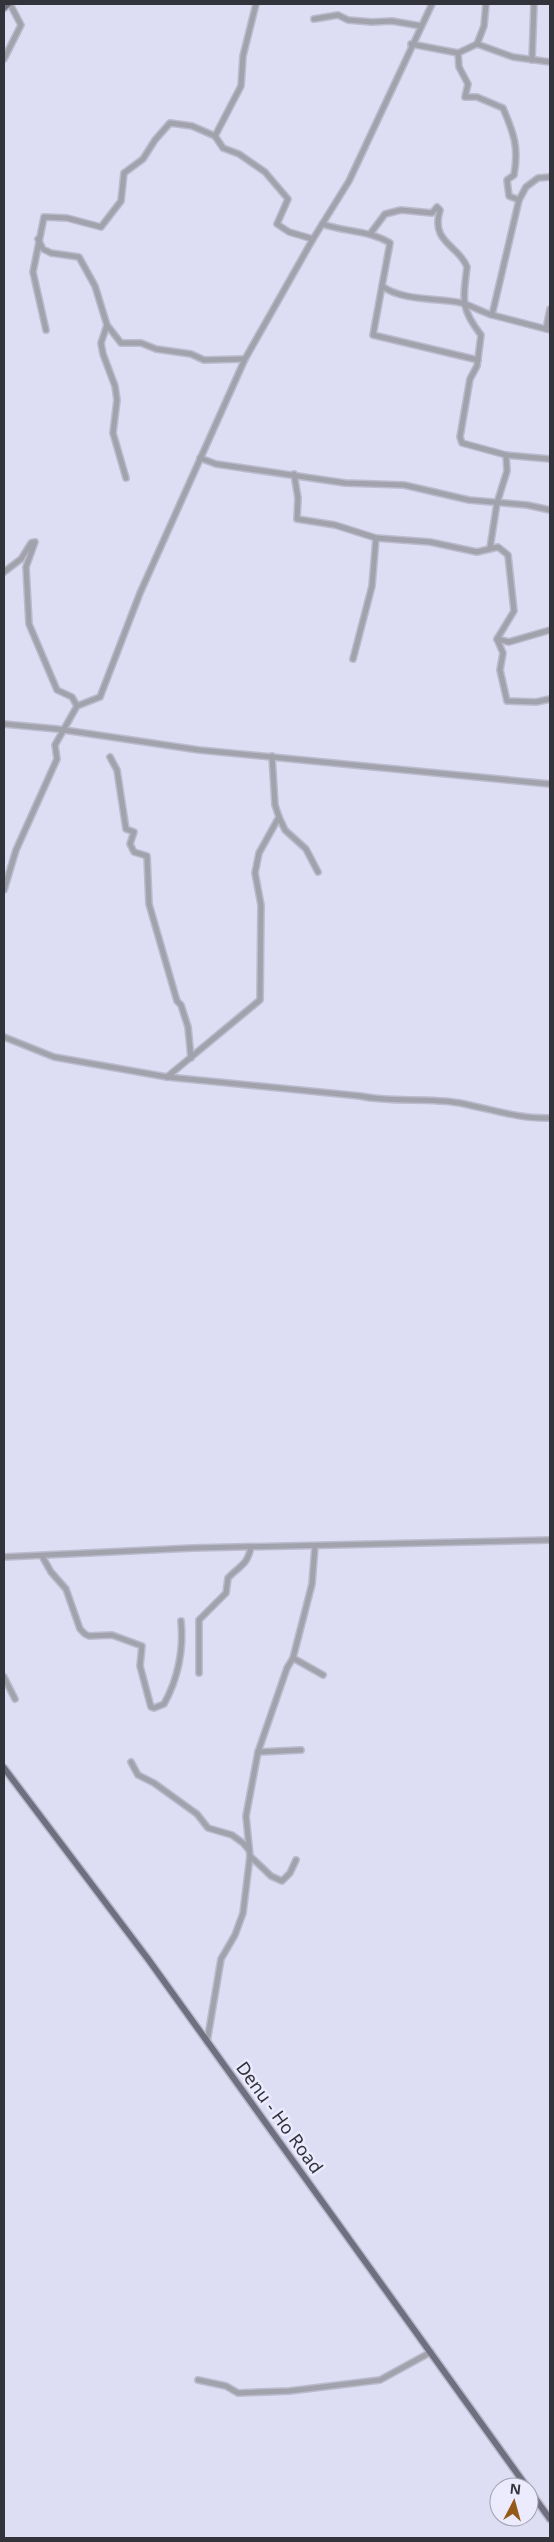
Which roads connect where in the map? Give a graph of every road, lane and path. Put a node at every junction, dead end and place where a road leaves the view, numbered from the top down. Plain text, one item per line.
1 (9, 4) edge
2 (256, 4) edge
3 (432, 4) edge
4 (486, 4) edge
5 (534, 4) edge
6 (4, 8) edge
7 (314, 19) dead end
8 (421, 26) junction
9 (411, 44) junction
10 (476, 44) junction
11 (458, 53) junction
12 (4, 59) edge
13 (532, 60) junction
14 (550, 62) edge
15 (215, 136) junction
16 (550, 177) edge
17 (519, 200) junction
18 (322, 224) junction
19 (370, 234) junction
20 (38, 238) junction
21 (313, 239) junction
22 (382, 286) junction
23 (462, 304) junction
24 (550, 309) edge
25 (492, 315) junction
26 (107, 326) junction
27 (46, 330) dead end
28 (548, 330) edge
29 (245, 359) junction
30 (478, 360) junction
31 (506, 455) junction
32 (200, 458) junction
33 (550, 459) edge
34 (294, 474) junction
35 (126, 478) dead end
36 (498, 503) junction
37 (550, 510) edge
38 (376, 538) junction
39 (490, 548) junction
40 (4, 572) edge
41 (550, 630) edge
42 (497, 639) junction
43 (353, 659) dead end
44 (550, 699) edge
45 (77, 706) junction
46 (4, 724) edge
47 (63, 730) junction
48 (272, 756) junction
49 (110, 757) dead end
50 (550, 784) edge
51 (279, 817) junction
52 (318, 872) dead end
53 (4, 890) edge
54 (4, 1037) edge
55 (190, 1058) junction
56 (167, 1078) junction
57 (550, 1118) edge
58 (550, 1540) edge
59 (251, 1546) junction
60 (315, 1546) junction
61 (42, 1556) junction
62 (4, 1557) edge
63 (181, 1621) dead end
64 (293, 1658) junction
65 (199, 1673) dead end
66 (323, 1675) dead end
67 (4, 1677) edge
68 (15, 1699) dead end
69 (301, 1750) dead end
70 (258, 1752) junction
71 (131, 1762) dead end
72 (4, 1768) edge
73 (250, 1854) junction
74 (296, 1860) dead end
75 (207, 2042) junction
76 (431, 2352) junction
77 (198, 2380) dead end
78 (520, 2477) edge
79 (539, 2504) edge
80 (550, 2519) edge

1 - 6 main road
1 - 12 street
2 - 15 street
3 - 8 street
4 - 10 street
5 - 13 street
7 - 8 street
8 - 9 street
9 - 11 street
9 - 18 street
10 - 11 street
10 - 13 street
11 - 17 street
13 - 14 street
15 - 20 street
15 - 21 street
16 - 17 street
17 - 25 street
18 - 19 street
18 - 21 street
19 - 22 street
19 - 23 street
20 - 26 street
20 - 27 street
21 - 29 street
22 - 23 street
22 - 30 street
23 - 25 street
23 - 30 street
24 - 28 street
25 - 28 street
26 - 29 street
26 - 35 street
29 - 32 street
30 - 31 street
31 - 33 street
31 - 36 street
32 - 34 street
32 - 45 street
34 - 36 street
34 - 38 street
36 - 37 street
36 - 39 street
38 - 39 street
38 - 43 street
39 - 42 street
40 - 45 street
41 - 42 street
42 - 44 street
45 - 47 street
46 - 47 street
47 - 48 street
47 - 53 street
48 - 50 street
48 - 51 street
49 - 55 street
51 - 52 street
51 - 55 street
54 - 56 street
55 - 56 street
56 - 57 street
58 - 60 street
59 - 60 street
59 - 61 street
59 - 65 street
60 - 64 street
61 - 62 street
61 - 63 street
64 - 66 street
64 - 70 street
67 - 68 street
69 - 70 street
70 - 73 street
71 - 73 street
72 - 75 main road, Denu - Ho Road
73 - 74 street
73 - 75 street
75 - 76 main road, Denu - Ho Road
76 - 77 street
76 - 78 main road, Denu - Ho Road
79 - 80 main road, Denu - Ho Road

